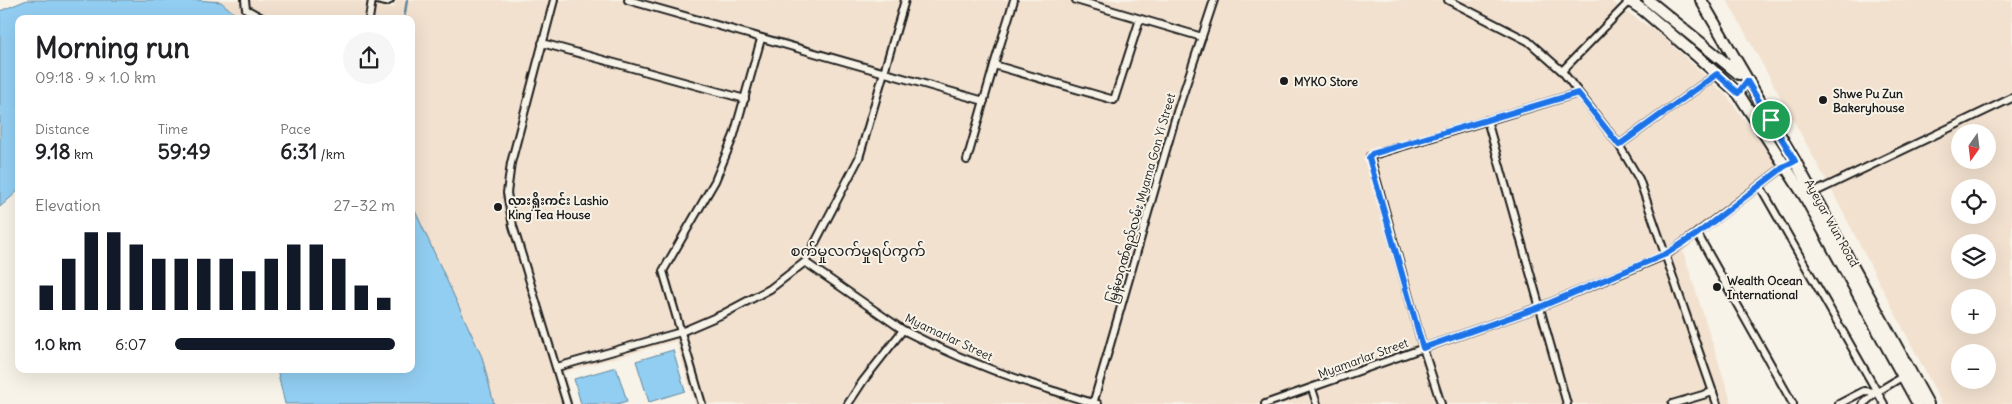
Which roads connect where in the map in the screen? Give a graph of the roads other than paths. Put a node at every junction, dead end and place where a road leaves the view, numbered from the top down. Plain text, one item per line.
1 (245, 0) edge
2 (372, 0) edge
3 (377, 0) edge
4 (390, 0) edge
5 (554, 0) edge
6 (628, 0) edge
7 (905, 0) edge
8 (1014, 0) edge
9 (1076, 0) edge
10 (1214, 0) edge
11 (1448, 0) edge
12 (1648, 0) edge
13 (1701, 0) edge
14 (1629, 1) edge
15 (257, 15) edge
16 (370, 15) edge
17 (1140, 19) junction
18 (1202, 37) junction
19 (761, 39) junction
20 (542, 43) junction
21 (994, 65) junction
22 (1562, 71) junction
23 (884, 72) junction
24 (1717, 74) junction
25 (1749, 84) junction
26 (1578, 93) junction
27 (1738, 93) junction
28 (2012, 98) edge
29 (745, 99) junction
30 (984, 101) junction
31 (1487, 120) junction
32 (1619, 145) junction
33 (967, 160) dead end
34 (1790, 163) junction
35 (1760, 186) junction
36 (1812, 193) junction
37 (1697, 234) junction
38 (1666, 254) junction
39 (805, 262) junction
40 (1540, 307) junction
41 (904, 330) junction
42 (681, 332) junction
43 (1423, 348) junction
44 (557, 367) junction
45 (1907, 374) junction
46 (1312, 389) junction
47 (1713, 392) junction
48 (1878, 392) junction
49 (567, 404) edge
50 (702, 404) edge
51 (848, 404) edge
52 (1095, 404) edge
53 (1265, 404) edge
54 (1317, 404) edge
55 (1441, 404) edge
56 (1568, 404) edge
57 (1672, 404) edge
58 (1717, 404) edge
59 (1793, 404) edge
60 (1839, 404) edge
61 (1862, 404) edge
62 (1884, 404) edge
63 (1918, 404) edge
64 (1928, 404) edge

1 - 15 street
2 - 16 street
3 - 4 street
5 - 20 street
6 - 19 street
7 - 23 street
8 - 21 street
9 - 17 street
10 - 18 street, မြန်မာဂုဏ်ရည်လမ်း Myama Gon Yi Street
11 - 22 street
12 - 25 main road, Ayeyar Wun Road
13 - 25 main road
14 - 22 street
14 - 24 main road, Ayeyar Wun Road
17 - 18 street
17 - 21 street
18 - 52 street, မြန်မာဂုဏ်ရည်လမ်း Myama Gon Yi Street
19 - 23 street
19 - 29 street
20 - 29 street
20 - 44 street
21 - 30 street
22 - 26 street
23 - 30 street
23 - 39 street
24 - 27 main road, Ayeyar Wun Road
24 - 32 street
25 - 27 main road
25 - 34 main road, Ayeyar Wun Road
26 - 31 street
26 - 32 street
27 - 34 main road, Ayeyar Wun Road
28 - 36 street
29 - 42 street
30 - 33 street
31 - 40 street
31 - 43 street
32 - 38 street
34 - 35 street, Myamarlar Street
34 - 36 main road, Ayeyar Wun Road
34 - 45 main road, Ayeyar Wun Road
35 - 37 street, Myamarlar Street
35 - 48 street
36 - 45 main road, Ayeyar Wun Road
37 - 38 street, Myamarlar Street
37 - 59 street
38 - 40 street, Myamarlar Street
38 - 47 street
39 - 41 street, Myamarlar Street
39 - 42 street
40 - 43 street, Myamarlar Street
40 - 56 street
41 - 51 street
41 - 52 street, Myamarlar Street
42 - 44 street
42 - 50 street
43 - 46 street, Myamarlar Street
43 - 55 street
44 - 49 street
45 - 48 street
45 - 63 main road, Ayeyar Wun Road
45 - 64 main road, Ayeyar Wun Road
46 - 53 street, Myamarlar Street
46 - 54 street
47 - 57 street
47 - 58 street
48 - 60 street
48 - 61 street
48 - 62 street

